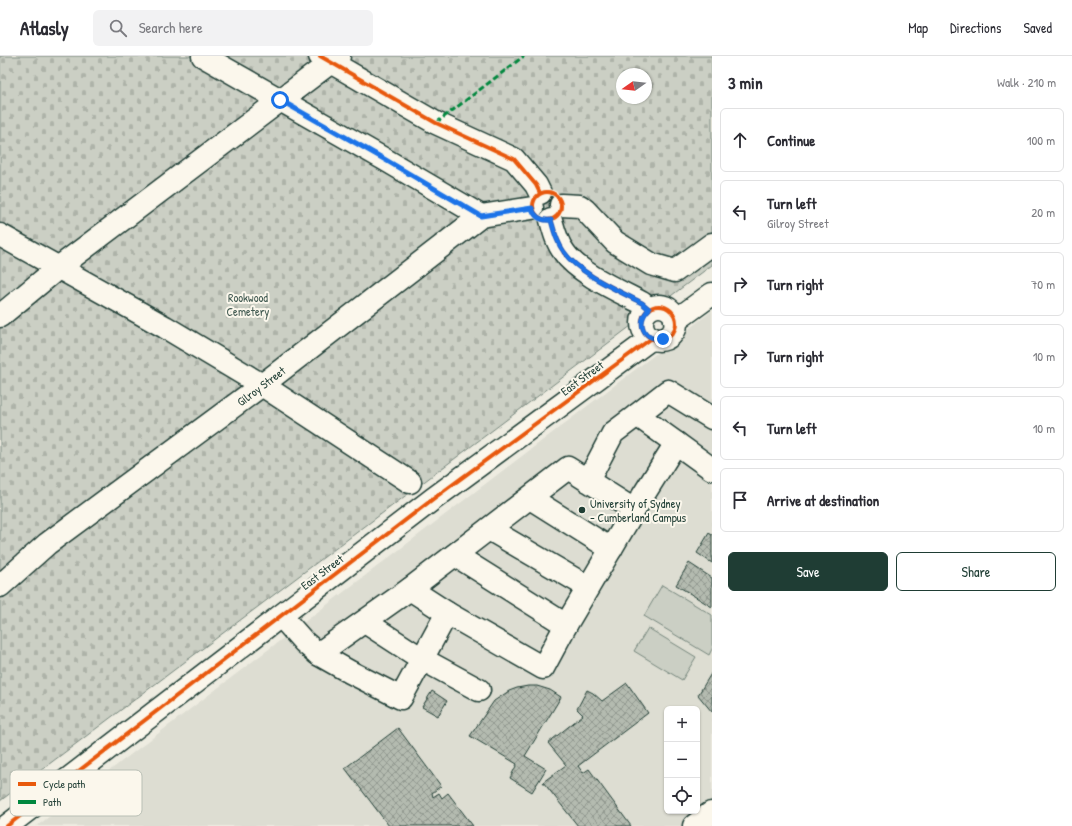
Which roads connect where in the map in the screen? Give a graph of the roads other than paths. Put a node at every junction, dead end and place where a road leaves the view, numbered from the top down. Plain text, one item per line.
1 (203, 56) edge
2 (330, 58) edge
3 (280, 100) junction
4 (536, 200) junction
5 (556, 213) junction
6 (481, 216) junction
7 (0, 235) edge
8 (712, 244) edge
9 (58, 268) junction
10 (712, 294) edge
11 (649, 309) junction
12 (0, 316) edge
13 (675, 321) junction
14 (652, 338) junction
15 (262, 385) junction
16 (637, 415) junction
17 (712, 418) edge
18 (676, 444) junction
19 (712, 469) edge
20 (588, 481) junction
21 (410, 482) dead end
22 (530, 498) junction
23 (634, 510) junction
24 (489, 529) junction
25 (611, 549) junction
26 (455, 555) junction
27 (0, 586) edge
28 (588, 587) junction
29 (410, 589) junction
30 (447, 614) junction
31 (281, 616) junction
32 (365, 622) junction
33 (566, 625) junction
34 (318, 654) junction
35 (422, 659) junction
36 (479, 690) dead end
37 (80, 770) edge
38 (712, 815) edge
39 (20, 816) edge
40 (7, 826) edge
41 (694, 826) edge

1 - 3 main road
2 - 3 main road
2 - 4 main road
3 - 6 main road
3 - 9 main road
4 - 5 main road
4 - 6 main road, Gilroy Street
5 - 8 main road
5 - 11 main road
6 - 15 main road, Gilroy Street
7 - 9 main road
9 - 12 main road
9 - 15 main road
10 - 13 main road
11 - 13 main road
11 - 14 main road
13 - 14 main road
14 - 31 main road, East Street
15 - 21 main road
15 - 27 main road, Gilroy Street
16 - 17 main road
16 - 18 main road
16 - 20 main road
18 - 19 main road
18 - 23 main road
20 - 22 main road
20 - 23 main road
22 - 24 main road
22 - 25 main road
23 - 25 main road
24 - 26 main road
24 - 28 main road
25 - 28 main road
26 - 29 main road
26 - 33 main road
28 - 33 main road
29 - 30 main road
29 - 32 main road
30 - 33 main road
30 - 35 main road
31 - 34 main road
31 - 37 main road, East Street
32 - 34 main road
32 - 35 main road
34 - 35 main road
35 - 36 main road
38 - 41 main road
39 - 40 main road, East Street

